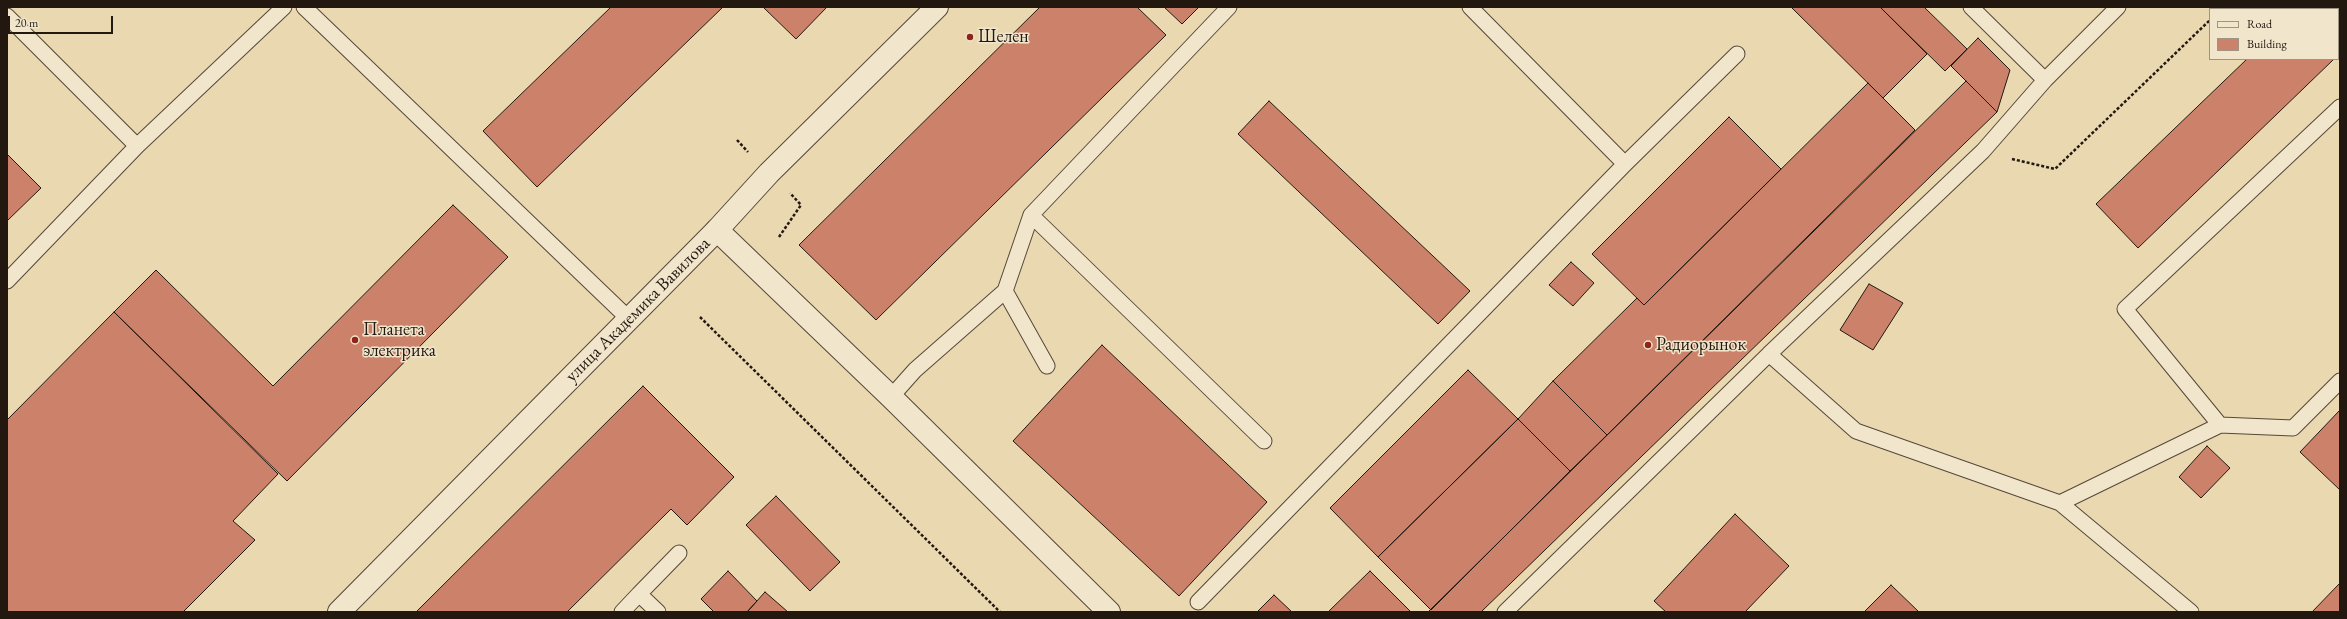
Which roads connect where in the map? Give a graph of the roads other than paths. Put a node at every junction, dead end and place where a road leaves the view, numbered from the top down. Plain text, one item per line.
1 (284, 7) edge
2 (304, 7) edge
3 (937, 7) edge
4 (1229, 7) edge
5 (1470, 7) edge
6 (1971, 7) edge
7 (2118, 7) edge
8 (7, 16) edge
9 (1737, 54) dead end
10 (2045, 80) junction
11 (2340, 107) edge
12 (137, 146) junction
13 (1625, 164) junction
14 (1031, 215) junction
15 (717, 230) junction
16 (7, 281) edge
17 (1005, 291) junction
18 (629, 319) junction
19 (1770, 354) junction
20 (1047, 366) dead end
21 (2340, 381) edge
22 (891, 397) junction
23 (2220, 425) junction
24 (1264, 441) dead end
25 (2060, 503) junction
26 (679, 553) dead end
27 (639, 594) junction
28 (1198, 602) dead end
29 (338, 612) edge
30 (622, 612) edge
31 (658, 612) edge
32 (1109, 612) edge
33 (1505, 612) edge
34 (2191, 612) edge

1 - 12 lane
2 - 18 lane
3 - 15 street, улица Академика Вавилова
4 - 14 lane
5 - 13 lane
6 - 10 lane
7 - 10 lane
8 - 12 lane
9 - 13 lane
10 - 19 lane
11 - 23 lane
12 - 16 lane
13 - 28 lane
14 - 17 lane
14 - 24 lane
15 - 18 street, улица Академика Вавилова
15 - 22 street
17 - 20 lane
17 - 22 lane
18 - 29 street, улица Академика Вавилова
19 - 25 lane
19 - 33 lane
21 - 23 lane
22 - 32 street
23 - 25 lane
25 - 34 lane
26 - 27 lane
27 - 30 lane
27 - 31 lane

